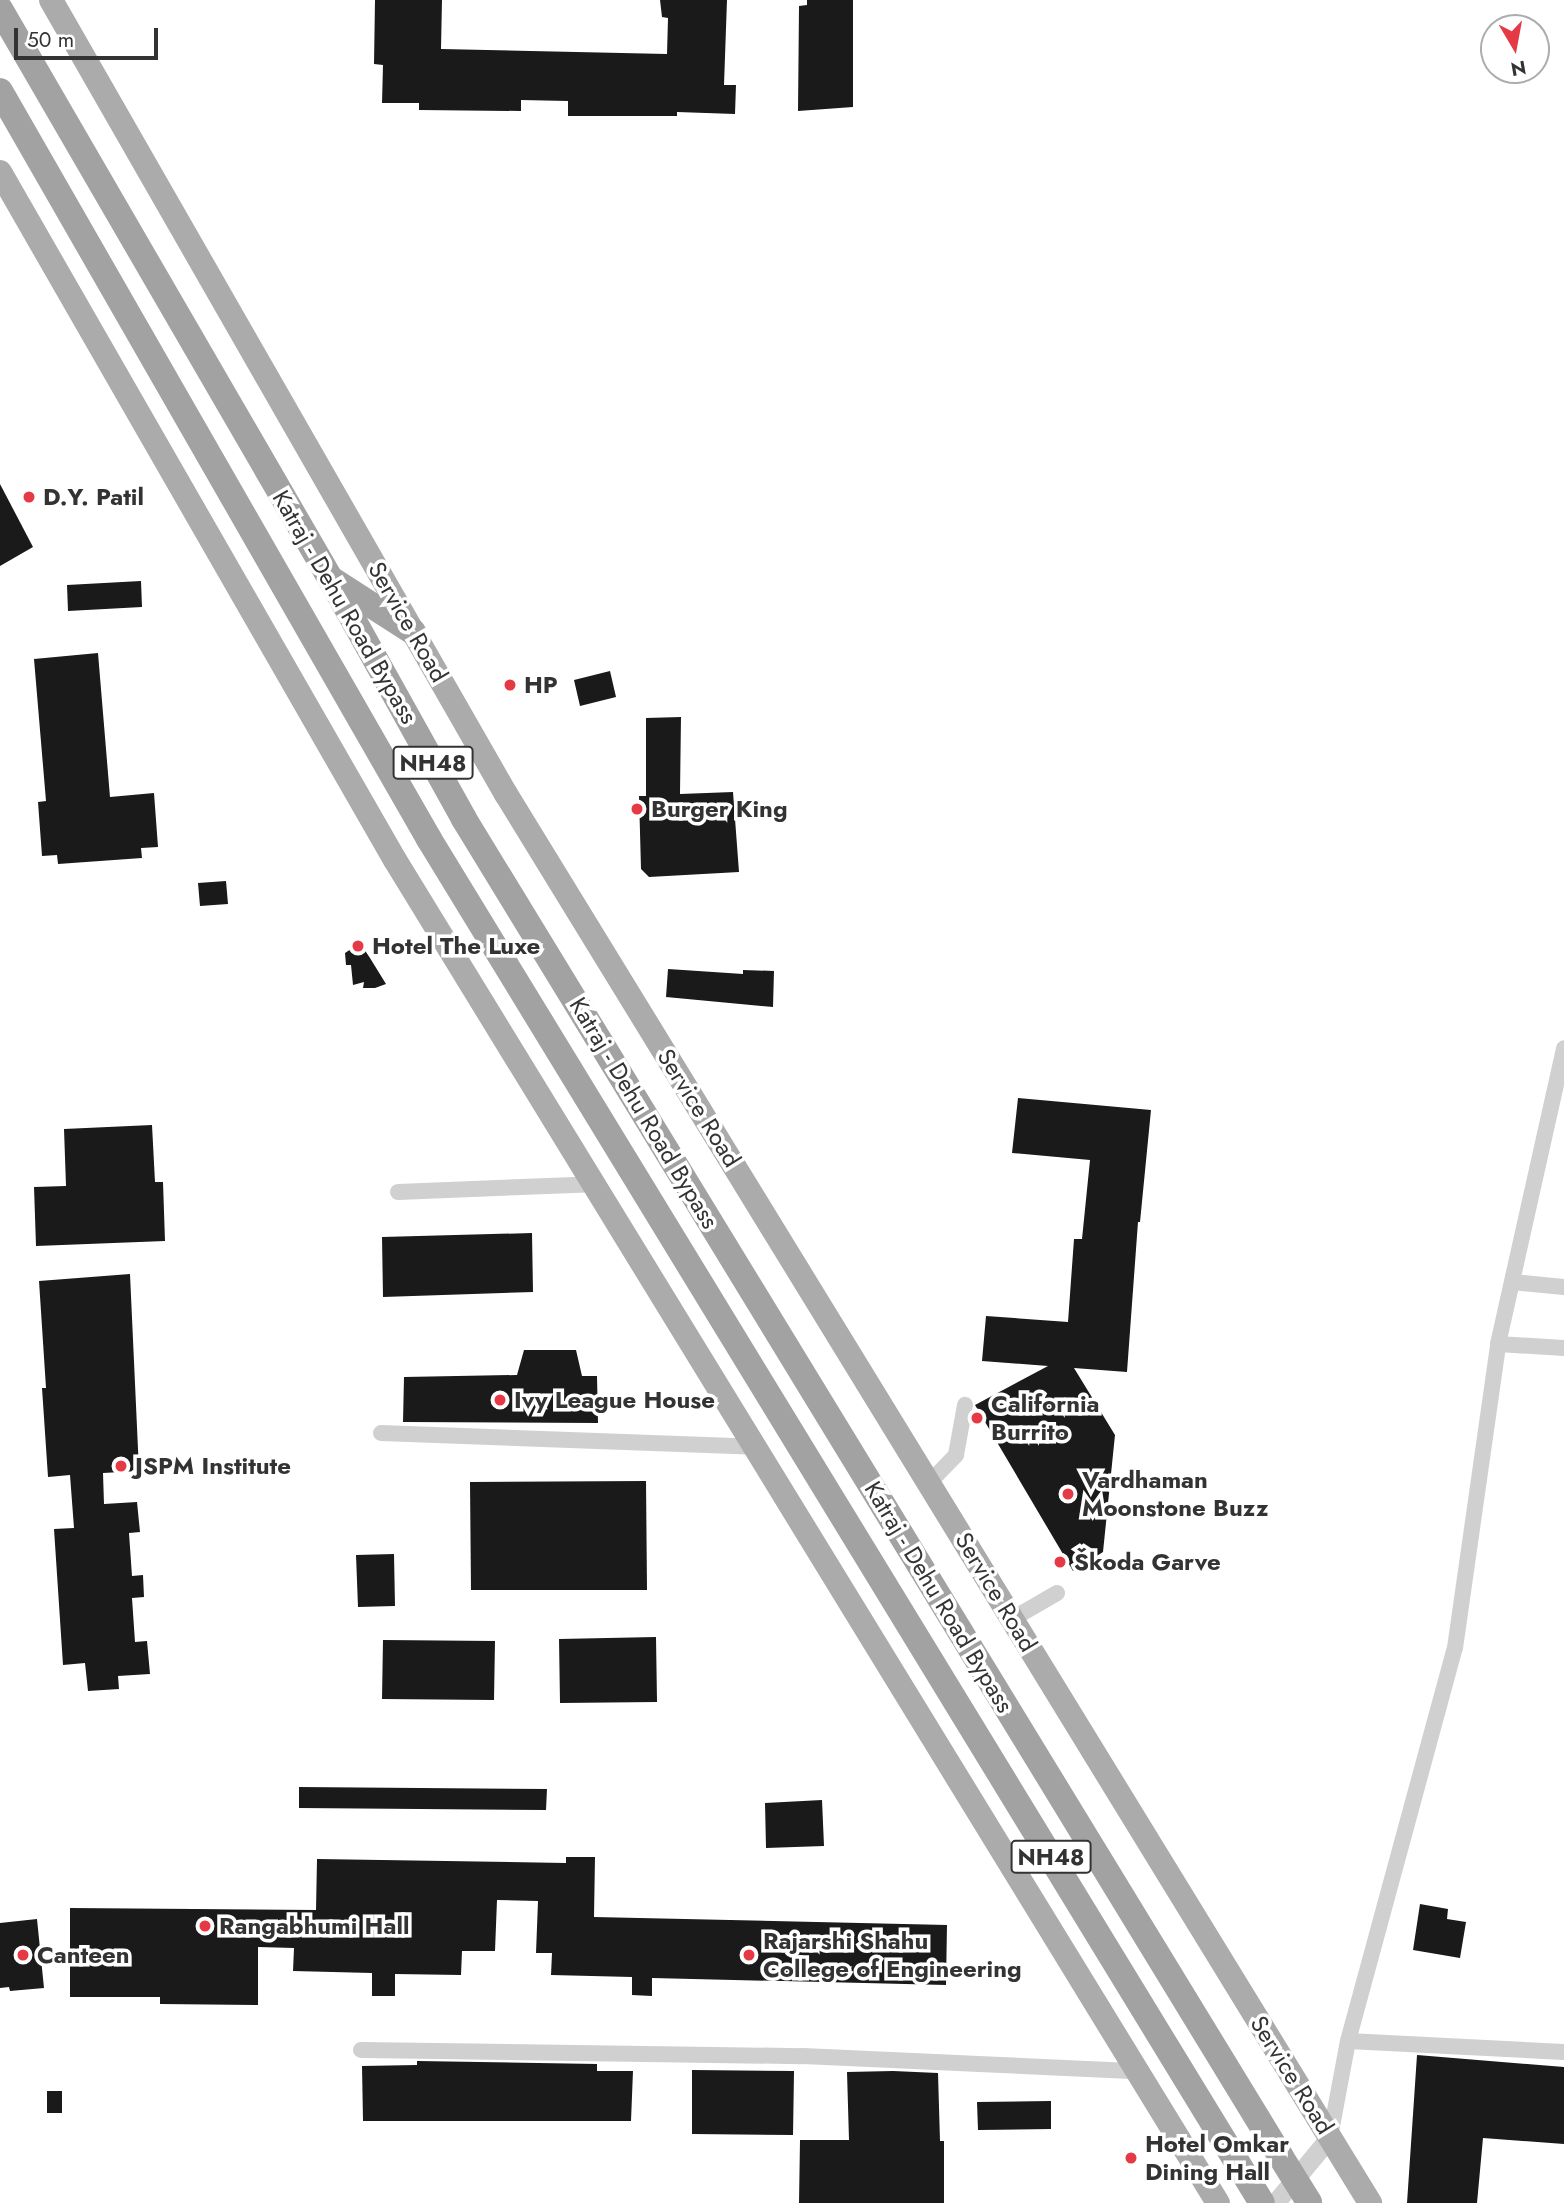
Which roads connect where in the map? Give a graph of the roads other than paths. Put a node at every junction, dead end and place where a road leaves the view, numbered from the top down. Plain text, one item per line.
1 (51, 0) edge
2 (0, 9) edge
3 (0, 91) edge
4 (0, 172) edge
5 (330, 578) junction
6 (413, 632) junction
7 (1564, 1048) edge
8 (593, 1184) junction
9 (398, 1192) dead end
10 (1512, 1282) junction
11 (1564, 1287) edge
12 (1498, 1344) junction
13 (1564, 1348) edge
14 (965, 1405) dead end
15 (381, 1433) dead end
16 (755, 1447) junction
17 (929, 1483) junction
18 (1057, 1592) dead end
19 (1012, 1619) junction
20 (1348, 2041) junction
21 (361, 2050) dead end
22 (1564, 2052) edge
23 (1137, 2071) junction
24 (1330, 2137) junction
25 (1264, 2199) edge
26 (1310, 2202) edge
27 (1218, 2203) edge
28 (1370, 2203) edge

1 - 6 main road, Service Road
2 - 5 highway, Katraj - Dehu Road Bypass / NH48
3 - 25 highway, Katraj - Dehu Road Bypass / NH48
4 - 8 main road
5 - 6 highway
5 - 26 highway, Katraj - Dehu Road Bypass / NH48, bridge
6 - 17 main road, Service Road
7 - 10 street
8 - 9 street
8 - 16 main road
10 - 11 street
10 - 12 street
12 - 13 street
12 - 20 street
14 - 17 street
15 - 16 street
16 - 23 main road
17 - 19 main road, Service Road
18 - 19 street
19 - 24 main road, Service Road
20 - 22 street
20 - 24 street
21 - 23 street
23 - 27 main road
24 - 25 street
24 - 28 main road, Service Road

